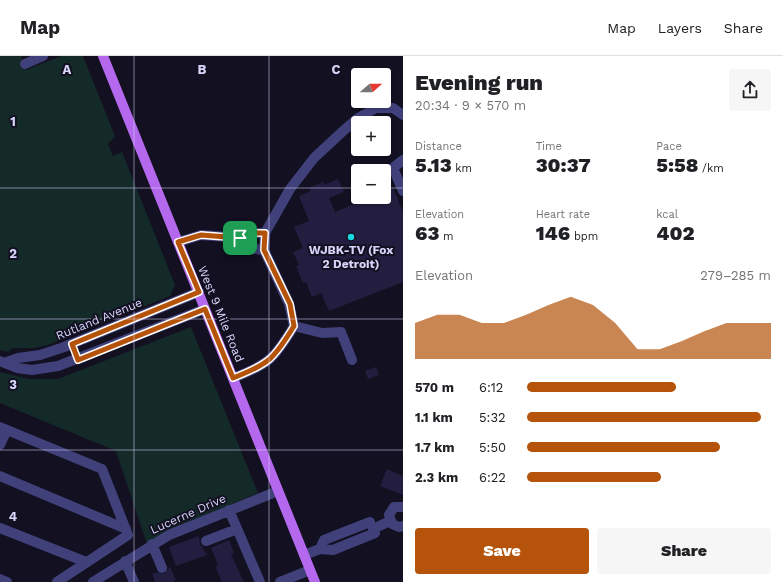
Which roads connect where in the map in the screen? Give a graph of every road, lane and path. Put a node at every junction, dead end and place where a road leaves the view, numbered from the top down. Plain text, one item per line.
1 (43, 56) edge
2 (103, 56) edge
3 (25, 64) dead end
4 (403, 115) edge
5 (403, 160) edge
6 (403, 191) edge
7 (265, 233) junction
8 (240, 238) junction
9 (178, 242) junction
10 (264, 250) junction
11 (199, 292) junction
12 (205, 309) junction
13 (294, 326) junction
14 (106, 330) junction
15 (72, 344) junction
16 (112, 346) junction
17 (78, 360) junction
18 (352, 360) dead end
19 (3, 361) edge
20 (233, 378) junction
21 (3, 428) edge
22 (0, 445) edge
23 (0, 476) edge
24 (278, 490) junction
25 (403, 507) edge
26 (230, 510) junction
27 (390, 521) junction
28 (403, 526) edge
29 (0, 528) edge
30 (126, 529) junction
31 (237, 529) junction
32 (206, 541) dead end
33 (152, 544) junction
34 (304, 555) junction
35 (125, 561) junction
36 (86, 562) junction
37 (162, 568) dead end
38 (310, 570) junction
39 (0, 579) edge
40 (7, 582) edge
41 (57, 582) edge
42 (92, 582) edge
43 (134, 582) edge
44 (260, 582) edge
45 (280, 582) edge
46 (315, 582) edge

1 - 3 street
2 - 9 main road, West 9 Mile Road
4 - 7 street
5 - 6 street
7 - 8 street
7 - 10 street
8 - 9 street
8 - 10 street
9 - 11 main road, West 9 Mile Road
10 - 13 street
11 - 12 main road, West 9 Mile Road
11 - 14 street, Rutland Avenue
12 - 16 street, Rutland Avenue
12 - 20 main road, West 9 Mile Road
13 - 18 street
13 - 20 street
14 - 15 street, Rutland Avenue
14 - 16 street
15 - 17 street
15 - 19 street, Rutland Avenue
16 - 17 street, Rutland Avenue
17 - 19 street, Rutland Avenue
20 - 24 main road, West 9 Mile Road
21 - 22 street
21 - 30 street
23 - 30 street
24 - 26 street, Lucerne Drive
24 - 34 main road, West 9 Mile Road
25 - 27 street
26 - 31 street
26 - 33 street, Lucerne Drive
27 - 28 street
27 - 34 street
29 - 36 street
30 - 36 street
31 - 32 street
31 - 44 street
33 - 35 street, Lucerne Drive
33 - 37 street
34 - 38 main road, West 9 Mile Road
35 - 42 street, Lucerne Drive
35 - 43 street
36 - 41 street
38 - 45 street
38 - 46 main road, West 9 Mile Road
39 - 40 street

